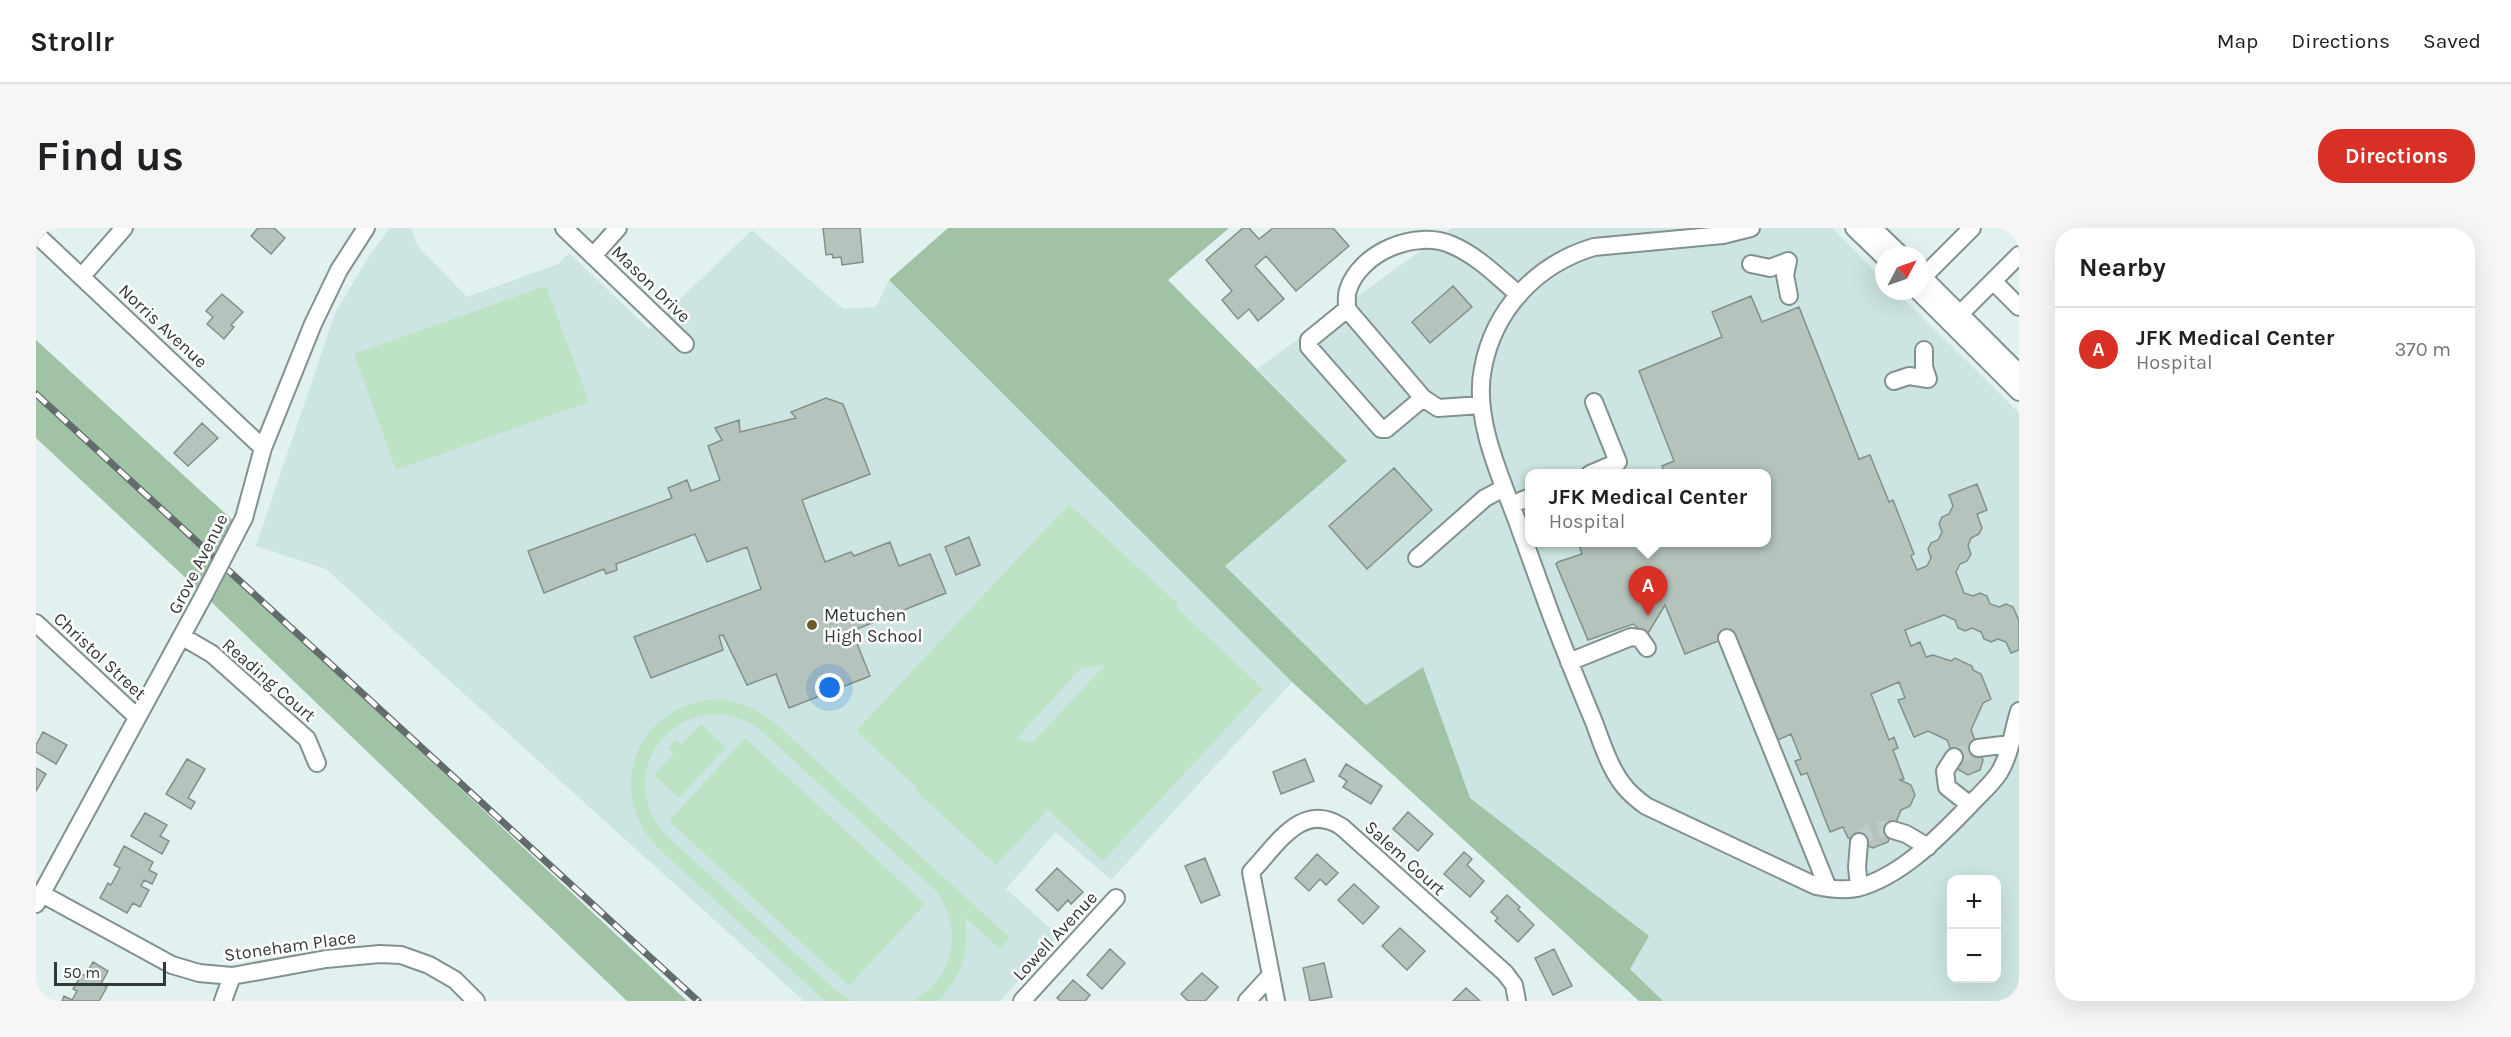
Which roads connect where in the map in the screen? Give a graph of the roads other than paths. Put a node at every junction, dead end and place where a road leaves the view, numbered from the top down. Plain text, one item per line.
1 (124, 228) edge
2 (366, 228) edge
3 (564, 228) edge
4 (618, 228) edge
5 (1751, 228) edge
6 (1854, 228) edge
7 (1874, 228) edge
8 (1972, 228) edge
9 (36, 234) edge
10 (1892, 246) edge
11 (1875, 249) edge
12 (2019, 255) edge
13 (593, 256) junction
14 (1751, 264) dead end
15 (1929, 272) edge
16 (82, 276) junction
17 (1993, 281) junction
18 (1929, 288) edge
19 (1929, 291) edge
20 (1519, 295) junction
21 (1789, 296) dead end
22 (2019, 307) edge
23 (1347, 309) junction
24 (1960, 314) junction
25 (685, 344) dead end
26 (1924, 350) dead end
27 (2019, 373) edge
28 (1894, 381) dead end
29 (2019, 392) edge
30 (1423, 398) junction
31 (1594, 402) dead end
32 (1481, 405) junction
33 (263, 448) junction
34 (1602, 469) edge
35 (1504, 488) junction
36 (1525, 499) edge
37 (1510, 505) junction
38 (1525, 545) edge
39 (1526, 547) edge
40 (1417, 558) dead end
41 (36, 623) edge
42 (183, 637) junction
43 (1727, 638) dead end
44 (1647, 648) dead end
45 (1569, 662) junction
46 (2019, 711) edge
47 (137, 717) junction
48 (2010, 744) junction
49 (1978, 748) tunnel mouth
50 (1954, 757) dead end
51 (317, 763) dead end
52 (1970, 806) junction
53 (1893, 830) tunnel mouth
54 (1859, 842) dead end
55 (1928, 847) junction
56 (1859, 887) junction
57 (1828, 888) junction
58 (1116, 898) dead end
59 (39, 899) edge
60 (232, 976) junction
61 (1270, 976) junction
62 (224, 1001) edge
63 (476, 1001) edge
64 (1022, 1001) edge
65 (1247, 1001) edge
66 (1276, 1001) edge
67 (1517, 1001) edge

1 - 16 street
2 - 33 street, Grove Avenue
3 - 13 street, Mason Drive
4 - 13 street
5 - 20 street
6 - 11 street
7 - 10 street
8 - 15 street
9 - 16 street, Norris Avenue
12 - 17 street
13 - 25 street, Mason Drive
14 - 21 street
16 - 33 street, Norris Avenue
17 - 22 street
17 - 24 street
18 - 24 street
19 - 29 street
20 - 23 street
20 - 32 street
23 - 30 street
23 - 30 street
24 - 27 street
26 - 28 street
30 - 32 street
31 - 34 street
32 - 35 street
33 - 42 street, Grove Avenue, bridge
35 - 37 street
35 - 40 street
36 - 37 street
37 - 38 street
39 - 45 street
41 - 47 street, Christol Street
42 - 47 street, Grove Avenue
42 - 51 street, Reading Court
43 - 57 street
44 - 45 street
45 - 57 street
46 - 48 street
47 - 59 street, Grove Avenue
48 - 49 street
48 - 52 street
50 - 52 street
52 - 55 street
53 - 55 street
54 - 56 street
55 - 56 street
56 - 57 street
58 - 64 street, Lowell Avenue
59 - 60 street, Stoneham Place
60 - 62 street
60 - 63 street, Stoneham Place
61 - 65 street
61 - 66 street
61 - 67 street, Salem Court

